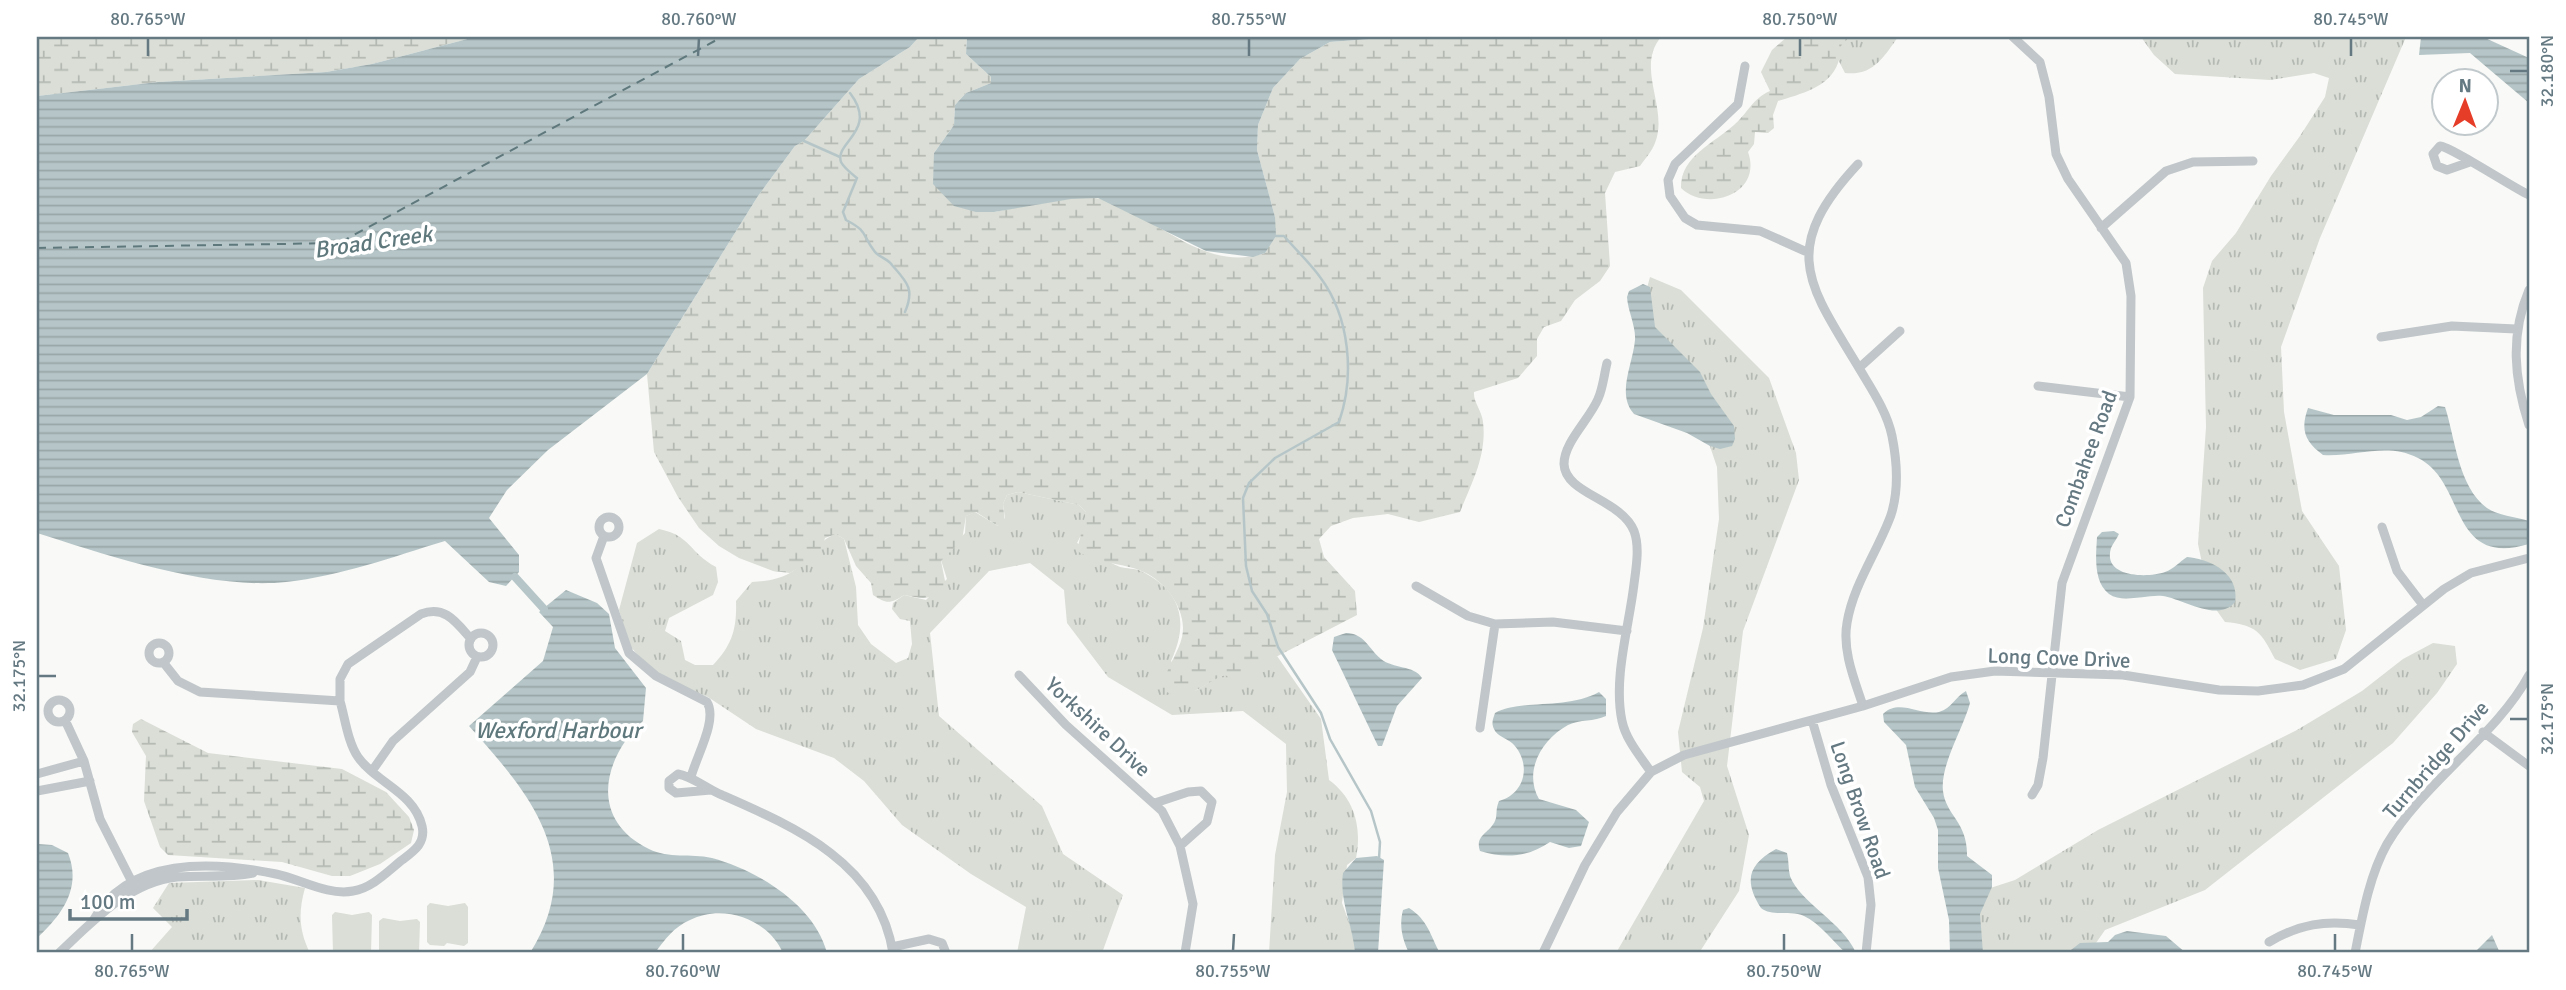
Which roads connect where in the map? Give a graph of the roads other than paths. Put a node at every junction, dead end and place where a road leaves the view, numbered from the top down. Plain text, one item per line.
1 (2013, 37) edge
2 (1745, 66) dead end
3 (2253, 161) dead end
4 (2470, 162) dead end
5 (1858, 164) dead end
6 (2529, 195) edge
7 (2101, 228) junction
8 (1807, 252) junction
9 (2529, 290) edge
10 (2516, 329) junction
11 (1900, 331) dead end
12 (2381, 337) dead end
13 (1608, 363) dead end
14 (1859, 368) junction
15 (2038, 386) dead end
16 (2130, 397) junction
17 (2529, 425) edge
18 (2382, 527) dead end
19 (604, 536) dead end
20 (2529, 558) edge
21 (1416, 586) dead end
22 (2423, 605) junction
23 (1495, 624) junction
24 (1627, 631) junction
25 (471, 639) junction
26 (477, 657) junction
27 (163, 662) dead end
28 (2051, 672) junction
29 (2529, 674) edge
30 (1019, 675) dead end
31 (340, 701) junction
32 (1863, 706) junction
33 (65, 720) dead end
34 (1812, 720) junction
35 (1480, 728) dead end
36 (2483, 732) junction
37 (83, 761) junction
38 (2529, 766) edge
39 (372, 771) junction
40 (1651, 772) junction
41 (37, 775) edge
42 (691, 777) junction
43 (90, 781) junction
44 (710, 790) junction
45 (37, 791) edge
46 (2032, 795) dead end
47 (1156, 803) junction
48 (1180, 846) junction
49 (134, 885) junction
50 (2360, 925) junction
51 (2269, 942) dead end
52 (892, 950) edge
53 (59, 953) edge
54 (946, 953) edge
55 (1185, 953) edge
56 (1543, 953) edge
57 (1866, 953) edge
58 (2355, 953) edge

1 - 7 street, Combahee Road
2 - 8 street
3 - 7 street
4 - 6 street
5 - 8 street
7 - 16 street, Combahee Road
8 - 14 street
9 - 10 street
10 - 12 street
10 - 17 street
11 - 14 street
13 - 24 street
14 - 32 street
15 - 16 street
16 - 28 street, Combahee Road
18 - 22 street
19 - 42 street
20 - 22 street, Long Cove Drive
21 - 23 street
22 - 28 street, Long Cove Drive
23 - 24 street
23 - 35 street
24 - 40 street
25 - 26 street
25 - 26 street
25 - 31 street
26 - 39 street
27 - 31 street
28 - 32 street, Long Cove Drive
28 - 46 street, Combahee Road
29 - 36 street, Turnbridge Drive
30 - 47 street, Yorkshire Drive
31 - 39 street
32 - 34 street, Long Cove Drive
33 - 37 street
34 - 40 street, Long Cove Drive
34 - 57 street, Long Brow Road
36 - 38 street
36 - 50 street, Turnbridge Drive
37 - 41 street
37 - 43 street
39 - 49 street
40 - 56 street, Long Cove Drive
42 - 44 street
42 - 44 street
43 - 45 street
43 - 49 street
44 - 52 street
47 - 48 street, Yorkshire Drive
47 - 48 street, Yorkshire Drive
48 - 55 street, Yorkshire Drive
49 - 53 street
50 - 51 street
50 - 58 street, Turnbridge Drive
52 - 54 street

